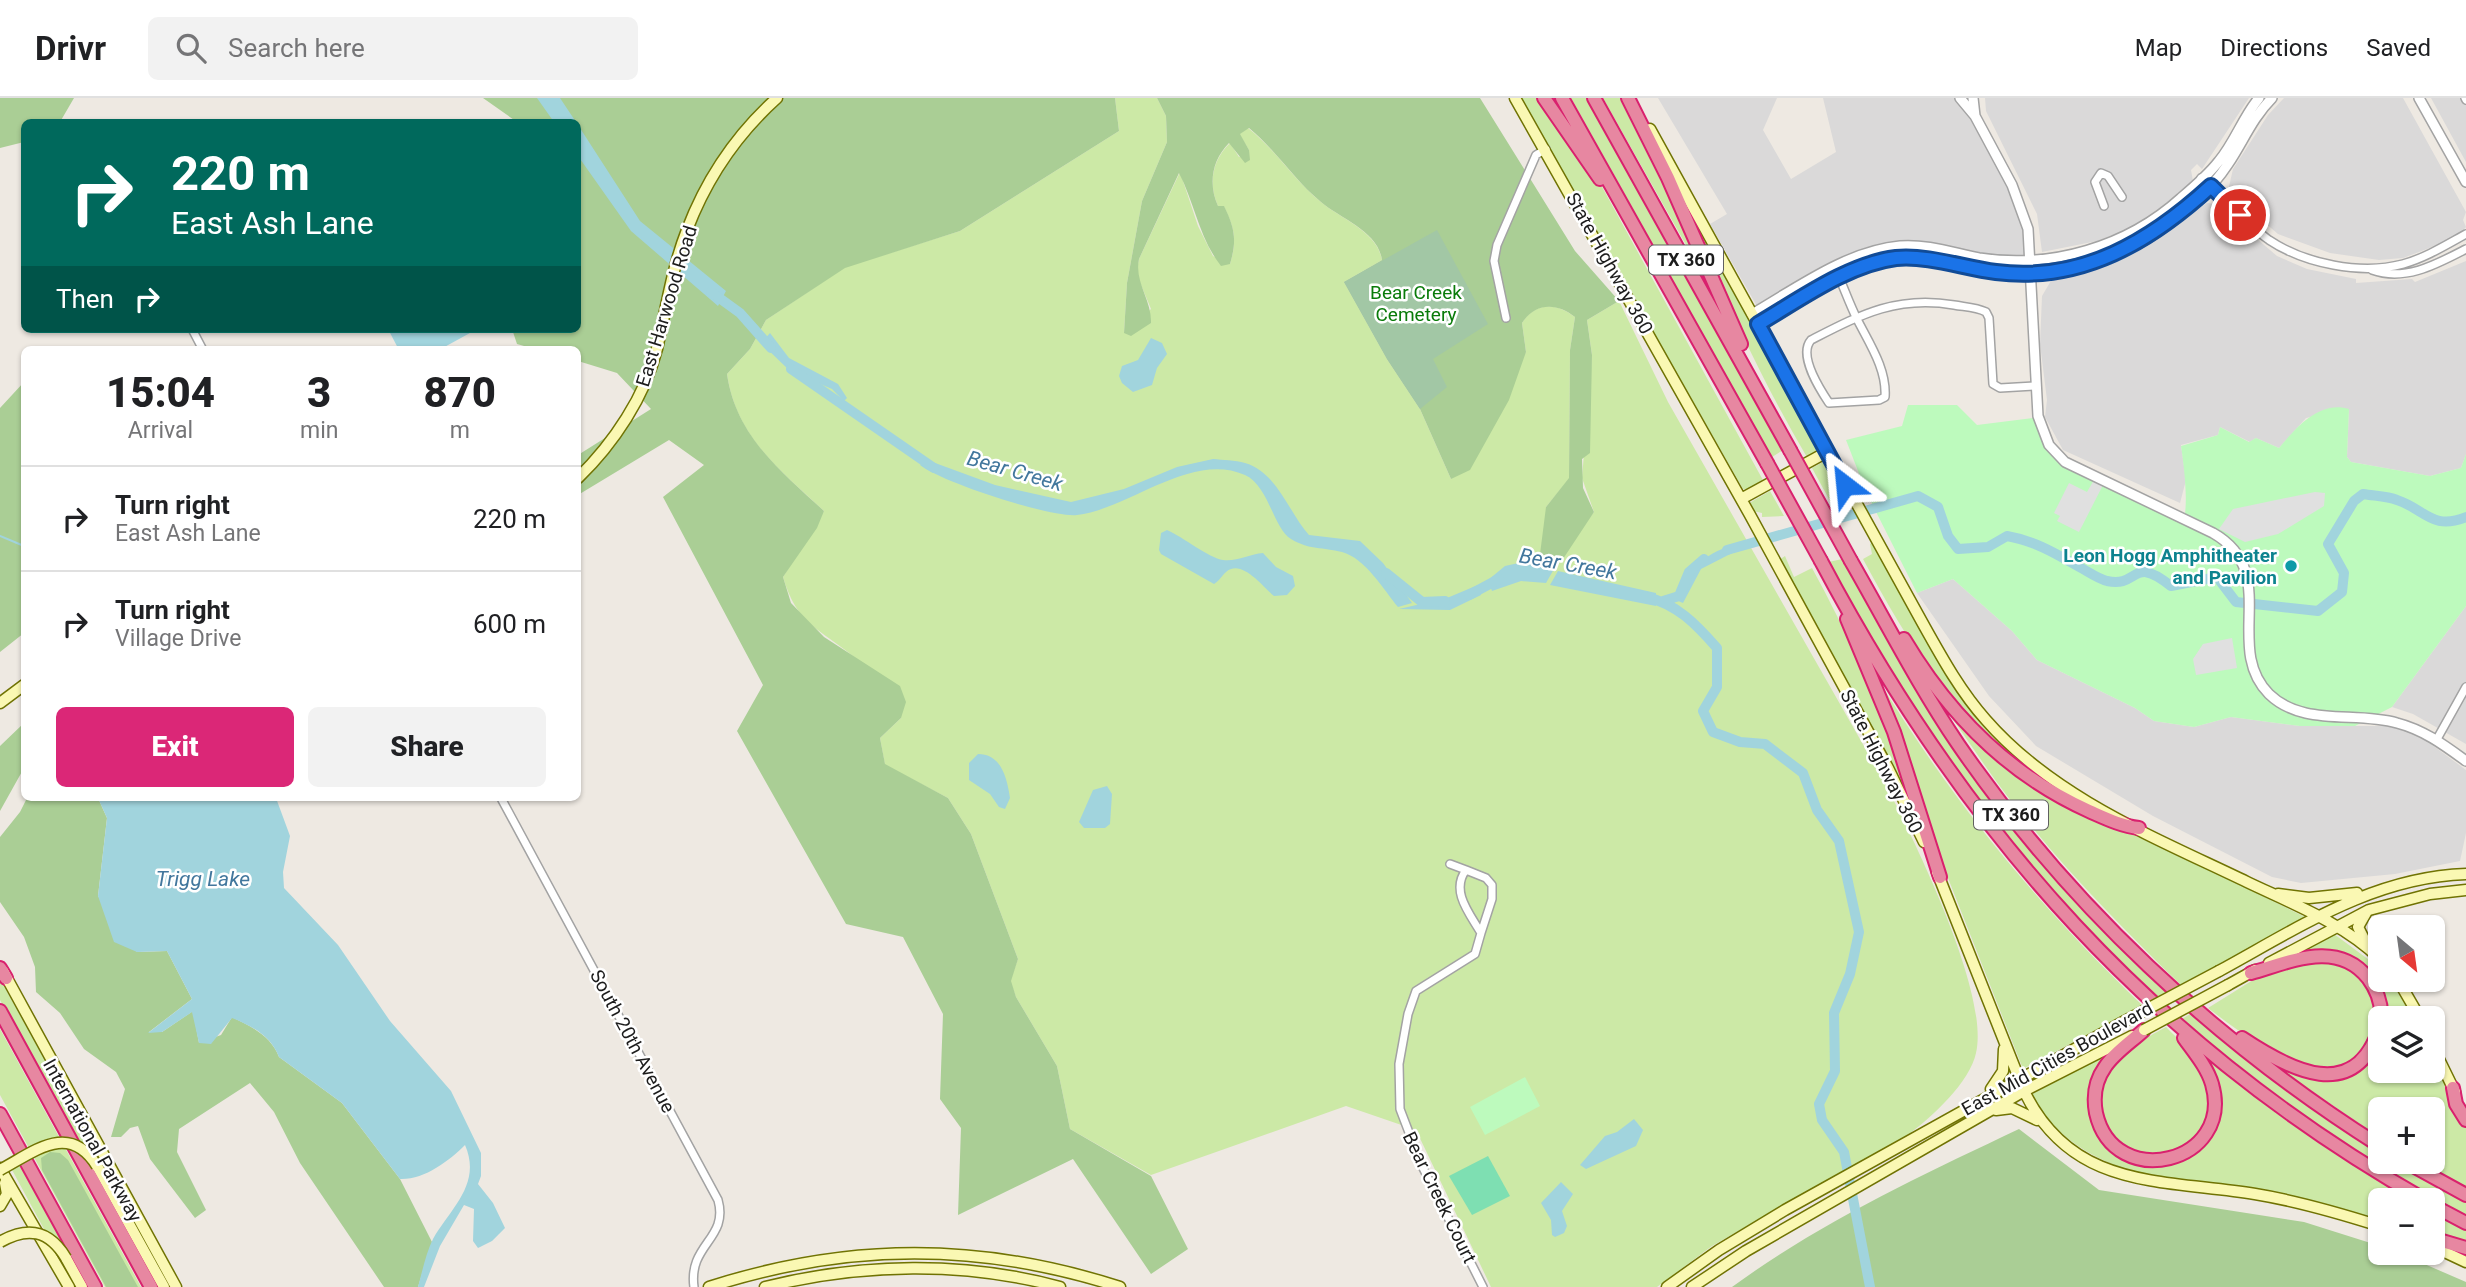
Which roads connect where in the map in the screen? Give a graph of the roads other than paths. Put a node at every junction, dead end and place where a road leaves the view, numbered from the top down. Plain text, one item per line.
1 (777, 98) edge
2 (1515, 98) edge
3 (1544, 98) edge
4 (1562, 98) edge
5 (1594, 98) edge
6 (1631, 98) edge
7 (1960, 98) edge
8 (1973, 98) edge
9 (2272, 98) edge
10 (2419, 98) edge
11 (2257, 105) edge
12 (1975, 116) junction
13 (1547, 149) junction
14 (2201, 178) junction
15 (2466, 182) edge
16 (2211, 186) junction
17 (2122, 197) dead end
18 (2104, 206) dead end
19 (1629, 214) junction
20 (2466, 234) edge
21 (2466, 249) edge
22 (1970, 256) junction
23 (2030, 260) junction
24 (1835, 268) junction
25 (1968, 268) junction
26 (2368, 268) junction
27 (2031, 272) junction
28 (1840, 279) junction
29 (1856, 317) junction
30 (1506, 318) dead end
31 (1755, 319) junction
32 (2035, 386) junction
33 (1776, 423) junction
34 (1827, 452) junction
35 (581, 475) edge
36 (1741, 499) junction
37 (1863, 582) junction
38 (1840, 598) junction
39 (21, 687) edge
40 (2466, 687) edge
41 (0, 703) edge
42 (2437, 739) junction
43 (2466, 761) edge
44 (503, 801) edge
45 (2139, 828) junction
46 (1450, 864) dead end
47 (1466, 870) junction
48 (2466, 874) edge
49 (1940, 877) junction
50 (2375, 890) junction
51 (2466, 890) edge
52 (2270, 893) junction
53 (2369, 910) junction
54 (2317, 917) junction
55 (2335, 927) junction
56 (1481, 933) junction
57 (2367, 946) joint
58 (2, 970) edge
59 (2251, 972) junction
60 (2380, 1006) edge
61 (0, 1011) edge
62 (2201, 1014) junction
63 (2171, 1021) junction
64 (2144, 1030) junction
65 (2005, 1045) junction
66 (2368, 1053) edge
67 (2445, 1072) edge
68 (2019, 1077) junction
69 (2453, 1088) junction
70 (2024, 1091) junction
71 (1980, 1099) junction
72 (2466, 1111) edge
73 (0, 1114) edge
74 (2466, 1120) edge
75 (1967, 1124) junction
76 (2042, 1125) junction
77 (2368, 1138) edge
78 (1, 1171) edge
79 (2428, 1174) edge
80 (2406, 1188) edge
81 (2466, 1195) edge
82 (0, 1206) edge
83 (24, 1212) junction
84 (2445, 1212) edge
85 (2368, 1223) edge
86 (2466, 1223) edge
87 (149, 1237) junction
88 (0, 1242) edge
89 (2445, 1242) edge
90 (2466, 1248) edge
91 (2445, 1252) edge
92 (2466, 1262) edge
93 (67, 1287) edge
94 (82, 1287) edge
95 (95, 1287) edge
96 (151, 1287) edge
97 (163, 1287) edge
98 (176, 1287) edge
99 (182, 1287) edge
100 (694, 1287) edge
101 (709, 1287) edge
102 (765, 1287) edge
103 (1059, 1287) edge
104 (1120, 1287) edge
105 (1483, 1287) edge
106 (1667, 1287) edge
107 (1692, 1287) edge

1 - 35 main road, East Harwood Road
2 - 13 main road, State Highway 360
3 - 19 highway
4 - 19 highway, TX 360
5 - 33 highway, TX 360
6 - 31 main road
6 - 33 highway
7 - 12 street
8 - 12 street
9 - 11 street
10 - 15 street
11 - 14 street
11 - 16 street
12 - 23 street
13 - 30 street
13 - 36 main road, State Highway 360
14 - 16 street
14 - 23 street
16 - 26 street
16 - 27 street
17 - 18 street
19 - 38 highway, TX 360, bridge
20 - 26 street
21 - 26 street
22 - 23 street
22 - 24 street
22 - 25 street
23 - 27 street
24 - 28 street
24 - 31 street
25 - 27 street
25 - 28 street
27 - 32 street
28 - 29 street
28 - 31 street
29 - 29 street
29 - 32 street
31 - 34 main road
32 - 42 street
33 - 37 highway, TX 360, bridge
34 - 36 main road
34 - 45 main road
36 - 49 main road, State Highway 360
37 - 45 highway
37 - 62 highway, TX 360
38 - 49 highway
38 - 63 highway, TX 360
39 - 41 main road
40 - 42 street
42 - 43 street
44 - 100 street, South 20th Avenue
45 - 52 main road
46 - 47 street, Bear Creek Court
47 - 56 street
47 - 56 street, Bear Creek Court
48 - 50 main road, East Mid Cities Boulevard
49 - 65 main road, State Highway 360
50 - 52 main road
50 - 54 main road, East Mid Cities Boulevard
51 - 53 main road, East Mid Cities Boulevard
52 - 54 main road
53 - 55 main road, East Mid Cities Boulevard
53 - 57 main road
54 - 55 main road
54 - 68 main road, East Mid Cities Boulevard, bridge
55 - 57 main road
55 - 59 main road, East Mid Cities Boulevard
56 - 105 street, Bear Creek Court
58 - 87 main road
59 - 60 highway
59 - 64 main road, East Mid Cities Boulevard, bridge
61 - 96 highway, International Parkway
62 - 66 highway
62 - 77 highway, TX 360
63 - 64 highway
63 - 80 highway, TX 360
64 - 70 main road, East Mid Cities Boulevard
65 - 68 main road, State Highway 360
65 - 71 main road
67 - 69 main road
68 - 70 main road, State Highway 360
68 - 71 main road, East Mid Cities Boulevard
69 - 72 main road
69 - 74 highway
70 - 75 main road, East Mid Cities Boulevard
70 - 76 main road, State Highway 360
71 - 106 main road, East Mid Cities Boulevard
73 - 95 highway
75 - 76 main road
75 - 107 main road, East Mid Cities Boulevard
76 - 85 main road, State Highway 360
78 - 82 main road
78 - 83 main road
78 - 97 main road, bridge
79 - 81 highway
82 - 83 main road
83 - 93 main road
84 - 86 highway
87 - 98 main road
87 - 99 main road
88 - 94 main road, bridge
89 - 90 highway
91 - 92 main road
101 - 104 main road
102 - 103 main road

